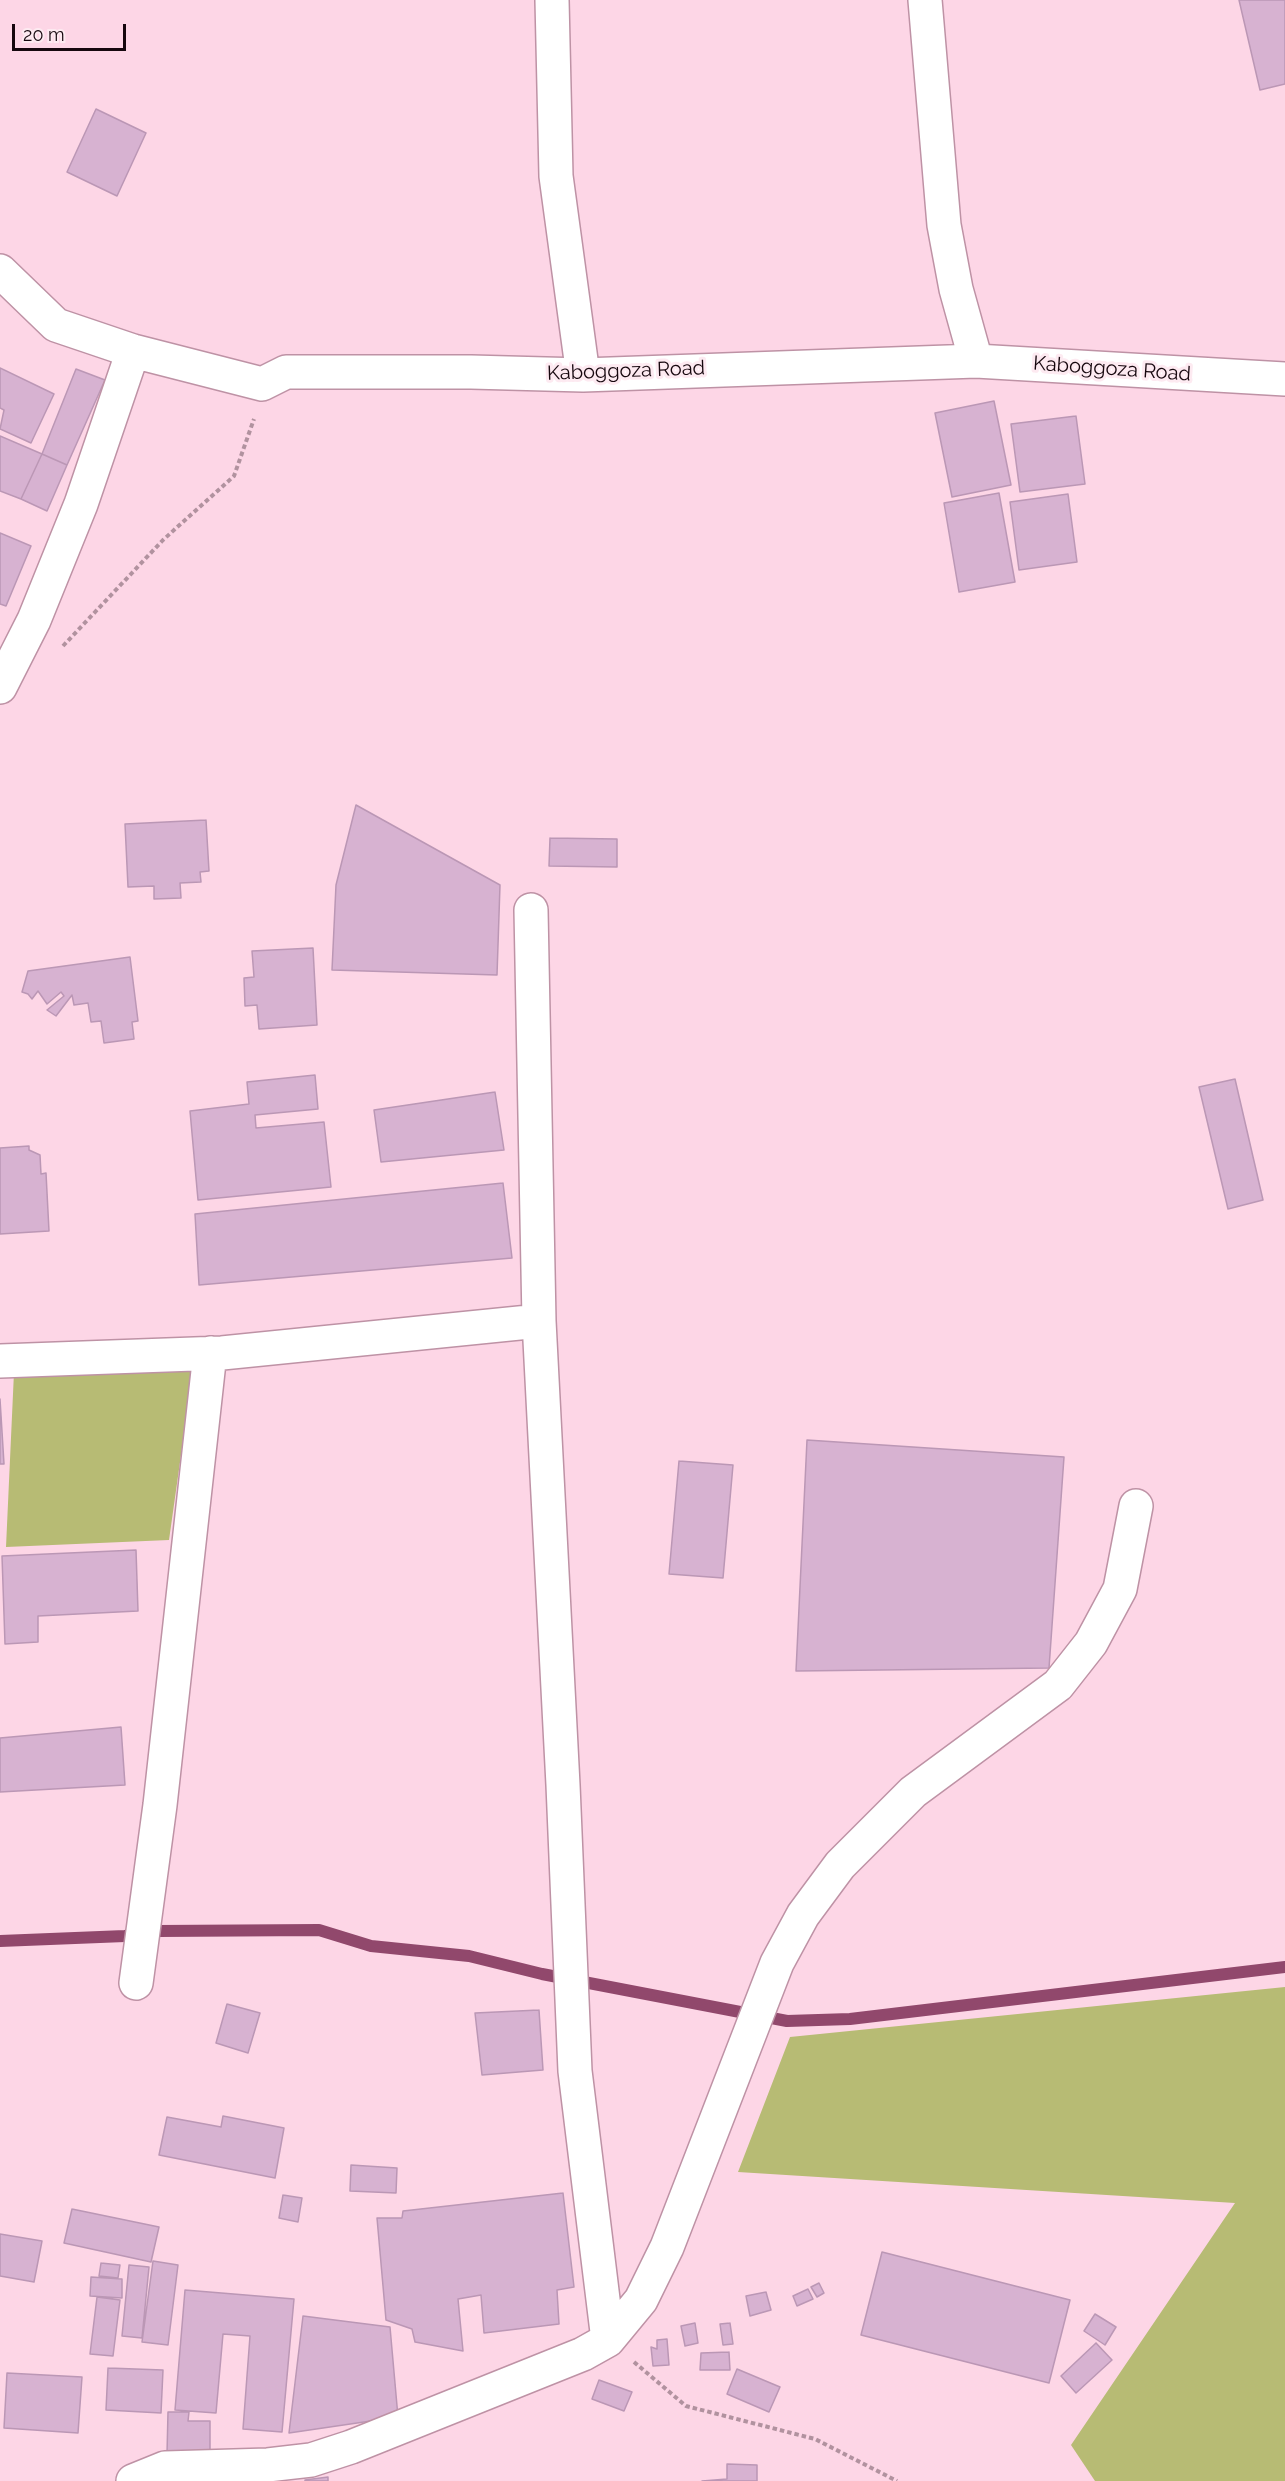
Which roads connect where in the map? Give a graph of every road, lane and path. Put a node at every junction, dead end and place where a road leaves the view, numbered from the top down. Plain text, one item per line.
1 (552, 0) edge
2 (925, 0) edge
3 (0, 271) edge
4 (133, 351) junction
5 (976, 361) junction
6 (583, 375) junction
7 (1285, 379) edge
8 (262, 384) junction
9 (61, 647) dead end
10 (0, 687) edge
11 (531, 910) dead end
12 (539, 1321) junction
13 (210, 1353) junction
14 (0, 1360) edge
15 (1136, 1506) dead end
16 (137, 1968) dead end
17 (608, 2340) junction
18 (133, 2481) edge
19 (897, 2481) edge

1 - 6 street
2 - 5 street
3 - 4 street
4 - 8 street
4 - 10 street
5 - 6 street, Kaboggoza Road
5 - 7 street, Kaboggoza Road
6 - 8 street, Kaboggoza Road
8 - 9 path
11 - 12 street
12 - 13 street
12 - 17 street
13 - 14 street
13 - 16 street
15 - 17 street
17 - 18 street
17 - 19 path

